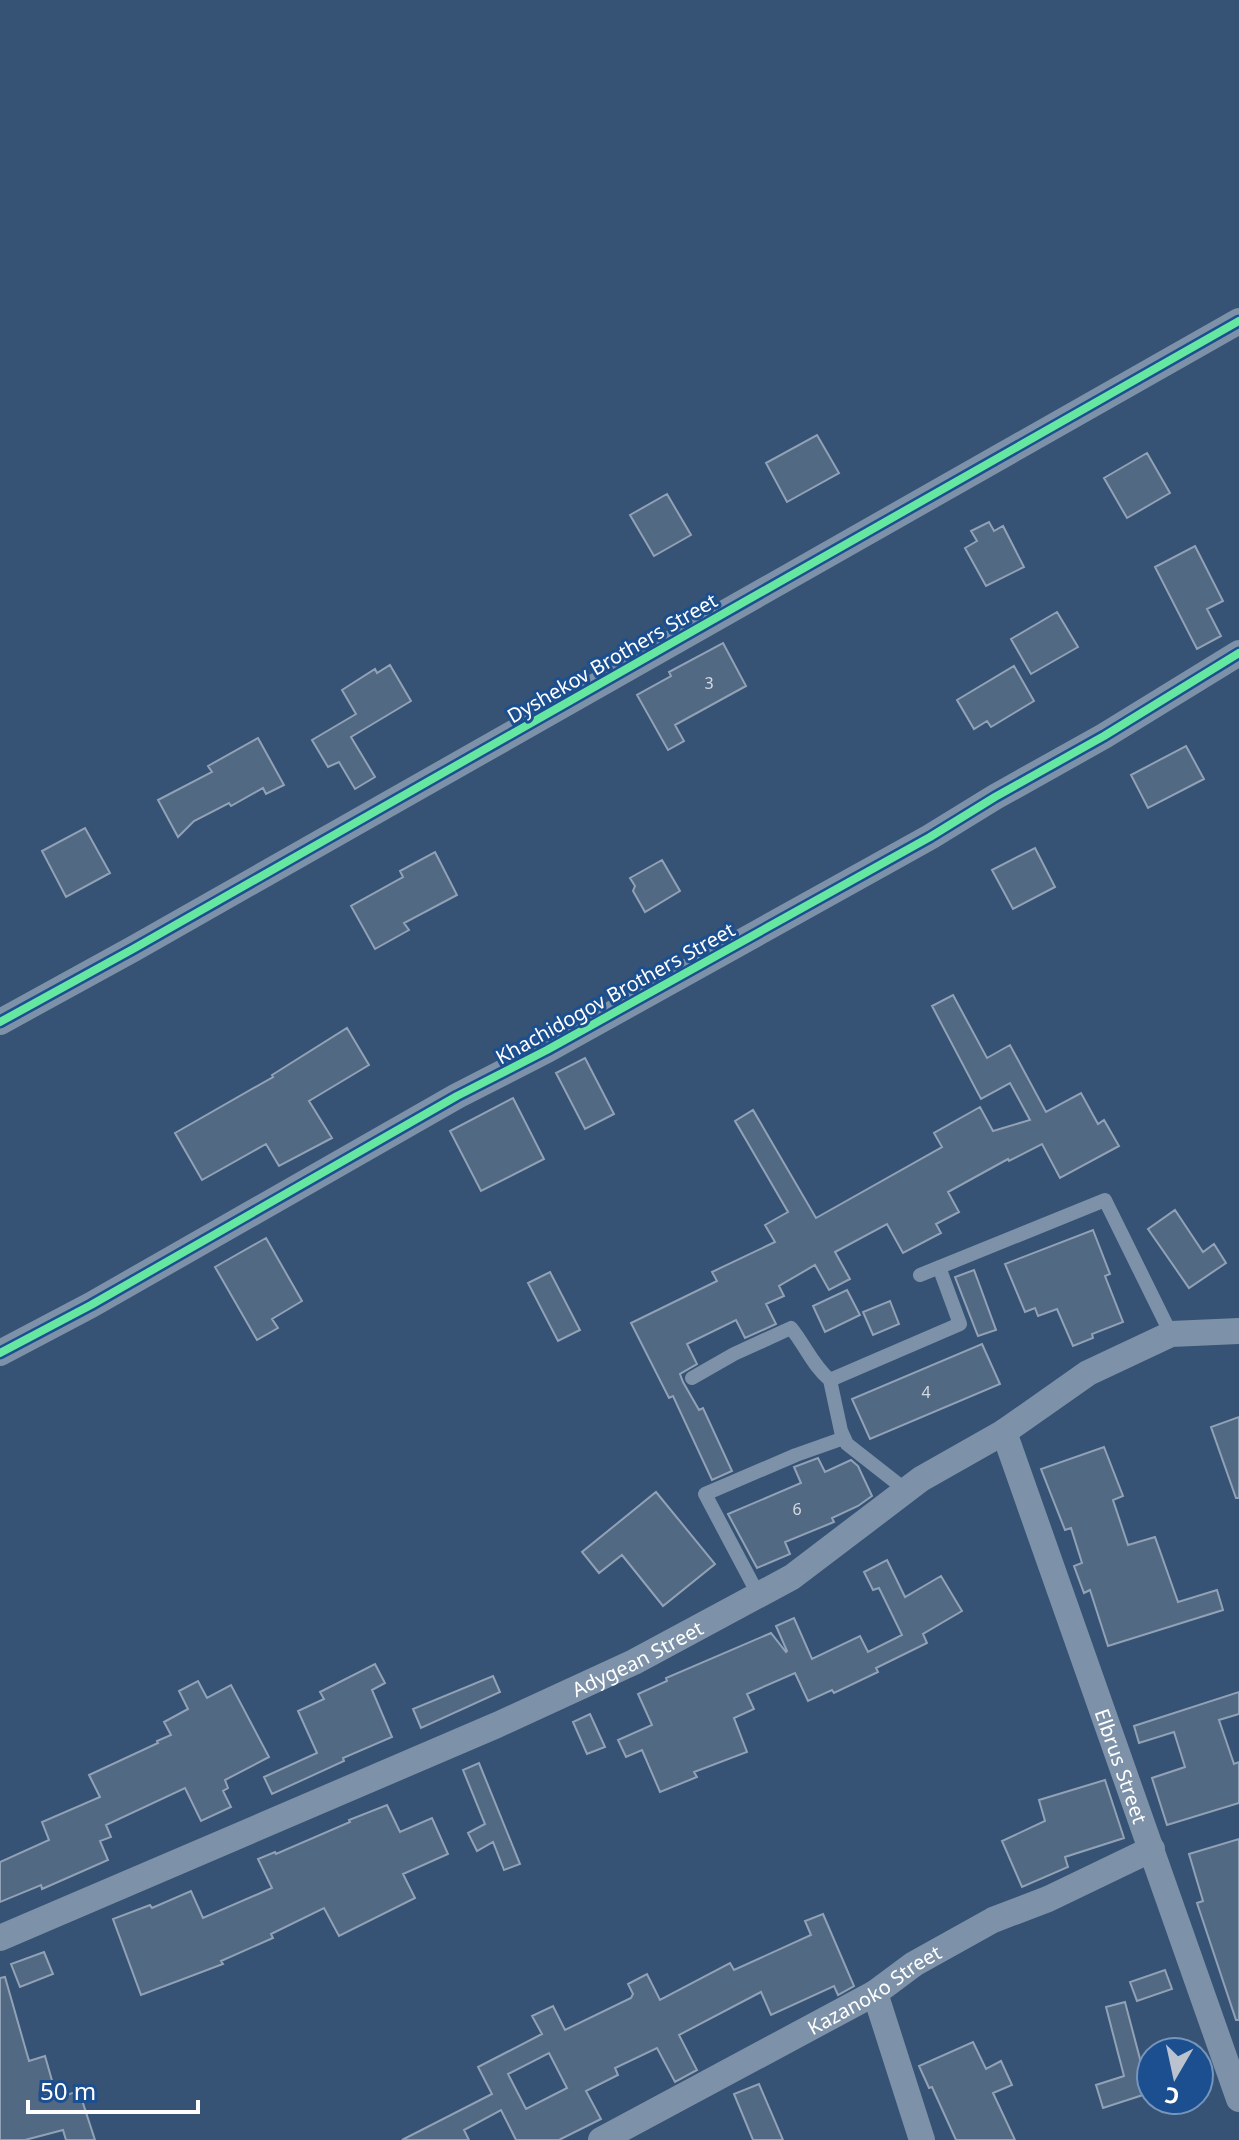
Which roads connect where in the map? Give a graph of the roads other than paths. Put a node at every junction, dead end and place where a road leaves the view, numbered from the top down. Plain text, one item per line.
1 (1239, 321) edge
2 (1239, 653) edge
3 (0, 1022) edge
4 (939, 1267) junction
5 (920, 1275) dead end
6 (1239, 1331) edge
7 (1171, 1334) junction
8 (0, 1353) edge
9 (692, 1378) dead end
10 (830, 1380) junction
11 (1004, 1432) junction
12 (844, 1438) junction
13 (907, 1491) junction
14 (759, 1596) junction
15 (1152, 1849) junction
16 (0, 1938) edge
17 (875, 1993) junction
18 (1239, 2099) edge
19 (601, 2140) edge
20 (922, 2140) edge

1 - 3 street, Dyshekov Brothers Street
2 - 8 street, Khachidogov Brothers Street
4 - 5 lane
4 - 7 lane
4 - 10 lane
6 - 7 street, Adygean Street
7 - 11 street, Adygean Street
9 - 10 lane
10 - 12 lane
11 - 13 street, Adygean Street
11 - 15 street, Elbrus Street
12 - 13 lane
12 - 14 lane
13 - 14 street, Adygean Street
14 - 16 street, Adygean Street
15 - 17 street, Kazanoko Street
15 - 18 street, Elbrus Street
17 - 19 street, Kazanoko Street
17 - 20 street

